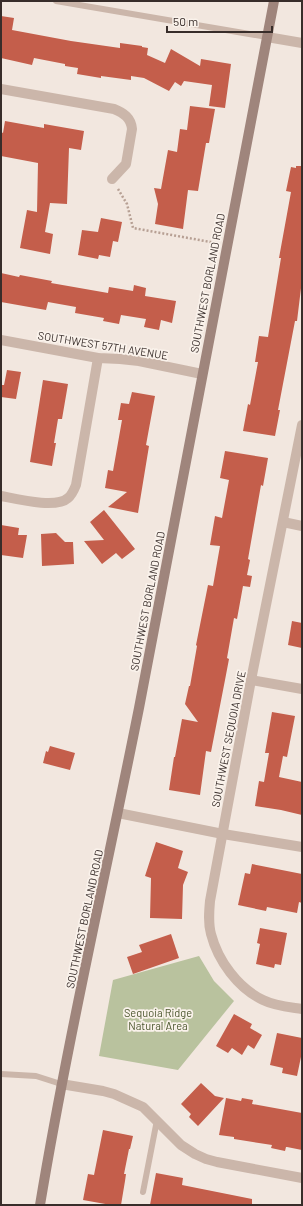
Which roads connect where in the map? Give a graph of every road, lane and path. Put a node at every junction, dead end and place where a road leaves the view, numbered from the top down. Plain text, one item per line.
1 (56, 1) edge
2 (274, 1) edge
3 (267, 37) junction
4 (302, 43) edge
5 (1, 89) edge
6 (112, 179) joint
7 (227, 245) junction
8 (1, 340) edge
9 (98, 358) junction
10 (202, 374) junction
11 (302, 424) edge
12 (1, 496) edge
13 (283, 522) junction
14 (302, 526) edge
15 (251, 680) junction
16 (302, 689) edge
17 (118, 813) junction
18 (223, 834) junction
19 (302, 847) edge
20 (302, 1009) edge
21 (1, 1074) edge
22 (61, 1084) junction
23 (157, 1120) junction
24 (302, 1178) edge
25 (142, 1192) dead end
26 (40, 1205) edge

1 - 3 lane
2 - 3 main road, SOUTHWEST BORLAND ROAD
3 - 4 street
3 - 7 main road, SOUTHWEST BORLAND ROAD
5 - 6 street
6 - 7 path
7 - 10 main road, SOUTHWEST BORLAND ROAD
8 - 9 street, SOUTHWEST 57TH AVENUE
9 - 10 street, SOUTHWEST 57TH AVENUE
9 - 12 street
10 - 17 main road, SOUTHWEST BORLAND ROAD
11 - 13 street, SOUTHWEST SEQUOIA DRIVE
13 - 14 street
13 - 15 street, SOUTHWEST SEQUOIA DRIVE
15 - 16 street
15 - 18 street, SOUTHWEST SEQUOIA DRIVE
17 - 18 street
17 - 22 main road, SOUTHWEST BORLAND ROAD
18 - 19 street
18 - 20 street, SOUTHWEST SEQUOIA DRIVE
21 - 22 lane
22 - 23 street
22 - 26 main road, SOUTHWEST BORLAND ROAD
23 - 24 street
23 - 25 lane

